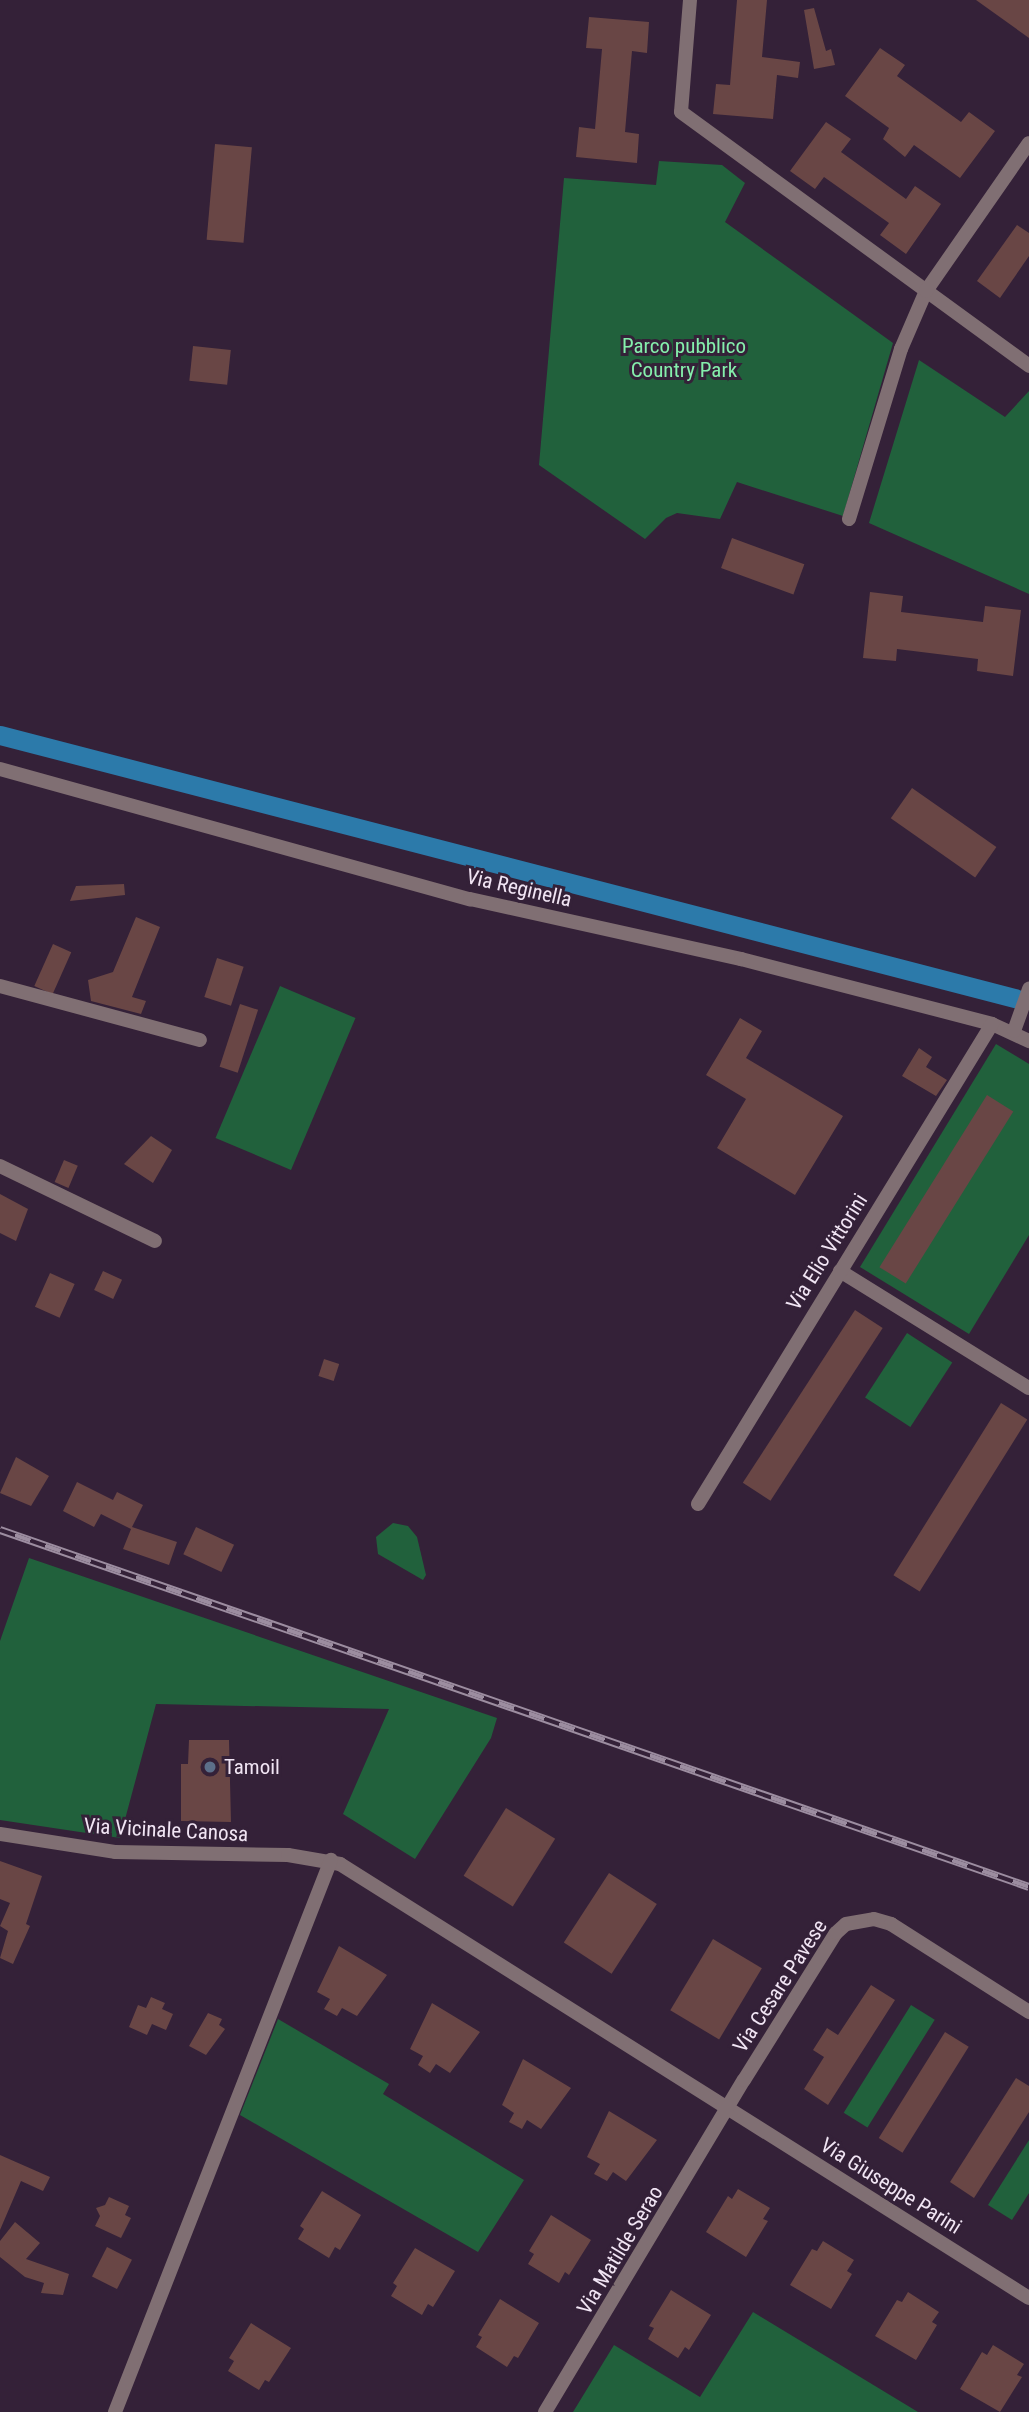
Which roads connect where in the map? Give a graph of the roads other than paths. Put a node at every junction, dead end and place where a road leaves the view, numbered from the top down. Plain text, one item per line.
1 (690, 0) edge
2 (1029, 143) edge
3 (926, 291) junction
4 (1029, 366) edge
5 (849, 519) dead end
6 (0, 769) edge
7 (0, 986) edge
8 (1029, 989) edge
9 (992, 1024) junction
10 (1014, 1031) junction
11 (200, 1040) dead end
12 (1029, 1041) edge
13 (0, 1166) edge
14 (155, 1241) dead end
15 (840, 1271) junction
16 (1029, 1388) edge
17 (698, 1504) dead end
18 (0, 1834) edge
19 (331, 1860) junction
20 (1029, 2012) edge
21 (730, 2109) junction
22 (1029, 2298) edge
23 (115, 2412) edge
24 (545, 2412) edge

1 - 3 street
2 - 3 street
3 - 4 street
3 - 5 street
6 - 9 street, Via Reginella
7 - 11 street
8 - 10 street
9 - 10 street, Via Reginella
9 - 15 street, Via Elio Vittorini
10 - 12 street, Via Reginella
13 - 14 street
15 - 16 street
15 - 17 street, Via Elio Vittorini
18 - 19 street, Via Vicinale Canosa
19 - 21 street, Via Giuseppe Parini
19 - 23 street
20 - 21 street, Via Cesare Pavese
21 - 22 street, Via Giuseppe Parini
21 - 24 street, Via Matilde Serao

